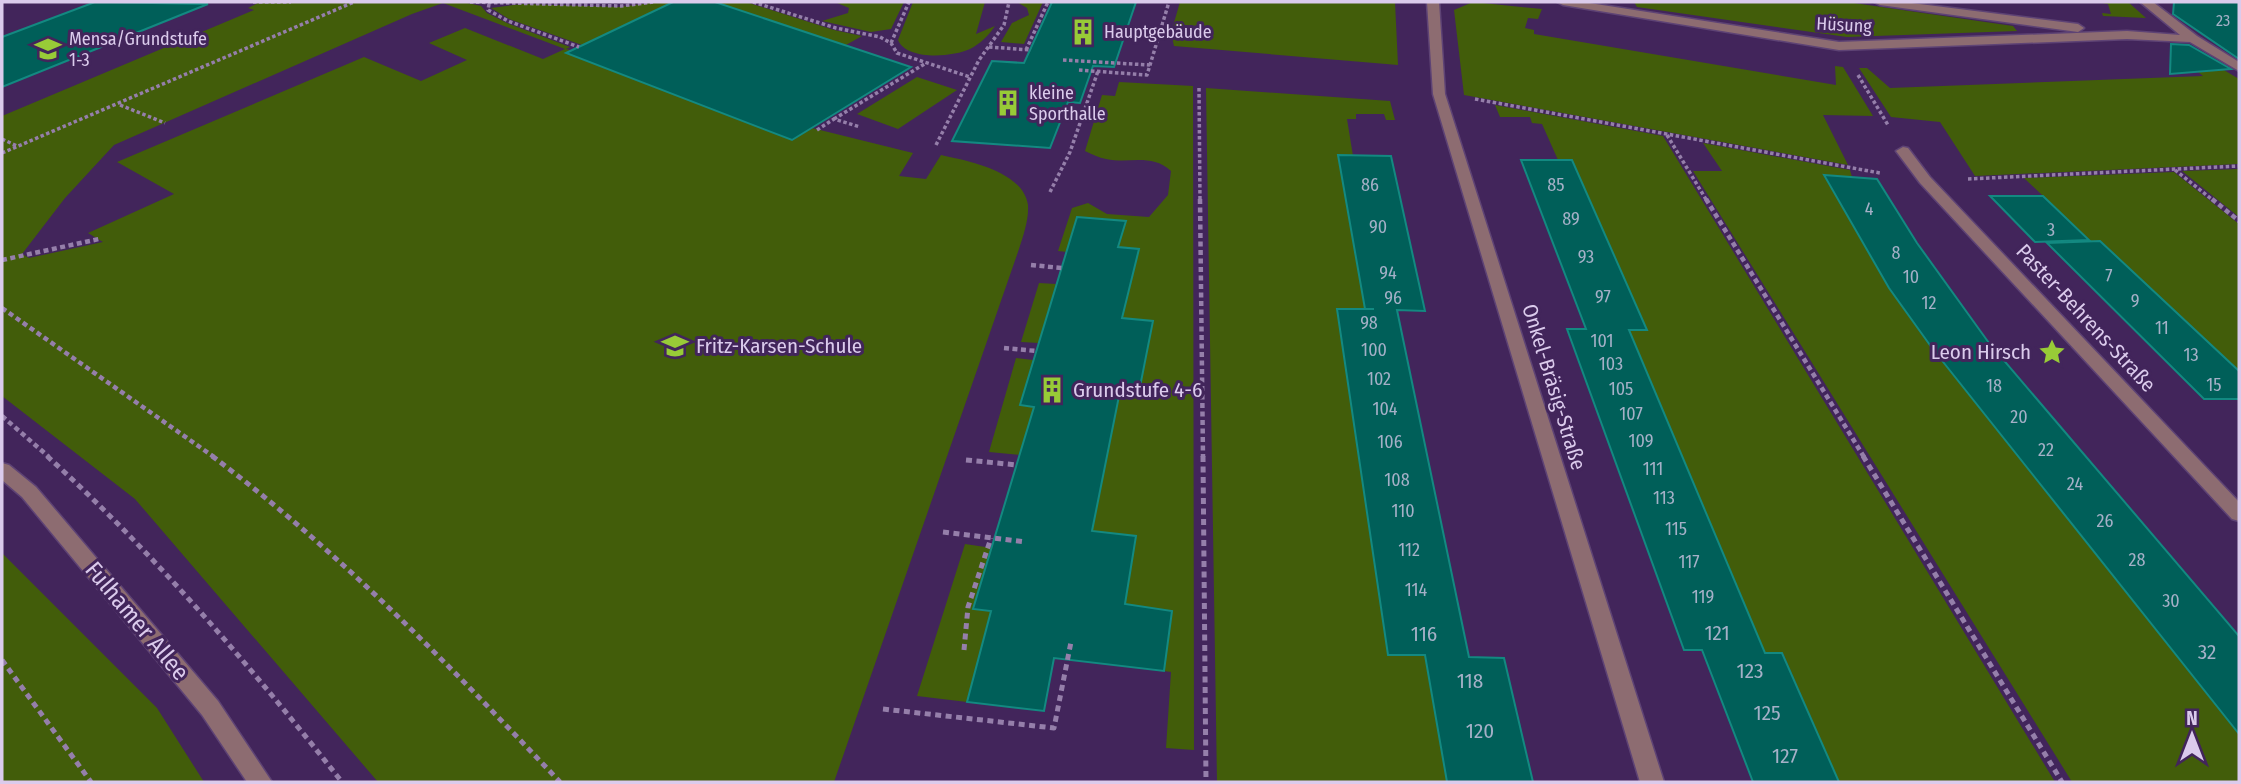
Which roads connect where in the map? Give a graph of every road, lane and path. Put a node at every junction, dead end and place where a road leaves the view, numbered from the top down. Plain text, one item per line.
1 (253, 2) edge
2 (291, 2) edge
3 (355, 2) edge
4 (470, 2) edge
5 (599, 2) edge
6 (653, 2) edge
7 (753, 2) edge
8 (909, 2) edge
9 (1009, 2) edge
10 (1048, 2) edge
11 (1169, 2) edge
12 (1433, 2) edge
13 (1563, 2) edge
14 (1880, 2) edge
15 (2146, 2) edge
16 (489, 4) junction
17 (2127, 35) junction
18 (2193, 39) junction
19 (891, 43) junction
20 (988, 47) junction
21 (568, 50) dead end
22 (1062, 60) dead end
23 (926, 64) junction
24 (1150, 65) junction
25 (1851, 65) dead end
26 (2239, 67) edge
27 (1079, 70) dead end
28 (1098, 71) junction
29 (971, 77) junction
30 (1199, 88) dead end
31 (1472, 98) dead end
32 (119, 104) junction
33 (834, 119) junction
34 (165, 123) dead end
35 (860, 127) dead end
36 (817, 130) dead end
37 (1666, 134) junction
38 (2, 139) edge
39 (936, 145) dead end
40 (18, 146) junction
41 (1903, 151) joint
42 (2, 153) edge
43 (2239, 166) edge
44 (1852, 169) dead end
45 (2175, 169) junction
46 (1924, 180) junction
47 (1050, 192) dead end
48 (2239, 221) edge
49 (99, 239) dead end
50 (2, 260) edge
51 (1031, 265) dead end
52 (1062, 268) dead end
53 (2, 308) edge
54 (1004, 348) dead end
55 (1036, 351) dead end
56 (2, 416) edge
57 (967, 460) dead end
58 (1017, 465) dead end
59 (2, 470) edge
60 (2239, 514) edge
61 (943, 532) dead end
62 (991, 538) junction
63 (1026, 542) dead end
64 (1071, 642) dead end
65 (964, 650) dead end
66 (2, 660) edge
67 (883, 709) dead end
68 (91, 782) edge
69 (260, 782) edge
70 (342, 782) edge
71 (560, 782) edge
72 (1206, 782) edge
73 (1652, 782) edge
74 (2062, 782) edge

1 - 2 path
3 - 32 path
4 - 16 path
5 - 6 path
5 - 16 path
7 - 19 path
8 - 19 path
9 - 20 path
10 - 20 path
11 - 24 path
12 - 73 street, Onkel-Bräsig-Straße
13 - 17 street, Hüsung
14 - 17 street, Hüsung
15 - 18 street
16 - 21 path
17 - 18 street, Hüsung
18 - 26 street
19 - 23 path
20 - 29 path
22 - 24 path
23 - 29 path
23 - 33 path
24 - 28 path
25 - 41 path
27 - 28 path
28 - 47 path
29 - 39 path
30 - 72 path
31 - 37 path
32 - 34 path
32 - 40 path
33 - 35 path
33 - 36 path
37 - 44 path
37 - 74 path
38 - 40 path
40 - 42 path
41 - 46 street, Paster-Behrens-Straße
43 - 45 path
45 - 46 path
45 - 48 path
46 - 60 street, Paster-Behrens-Straße
49 - 50 path
51 - 52 path
53 - 71 path
54 - 55 path
56 - 70 path
57 - 58 path
59 - 69 street, Fulhamer Allee
61 - 62 path
62 - 63 path
62 - 65 path
64 - 67 path
66 - 68 path

